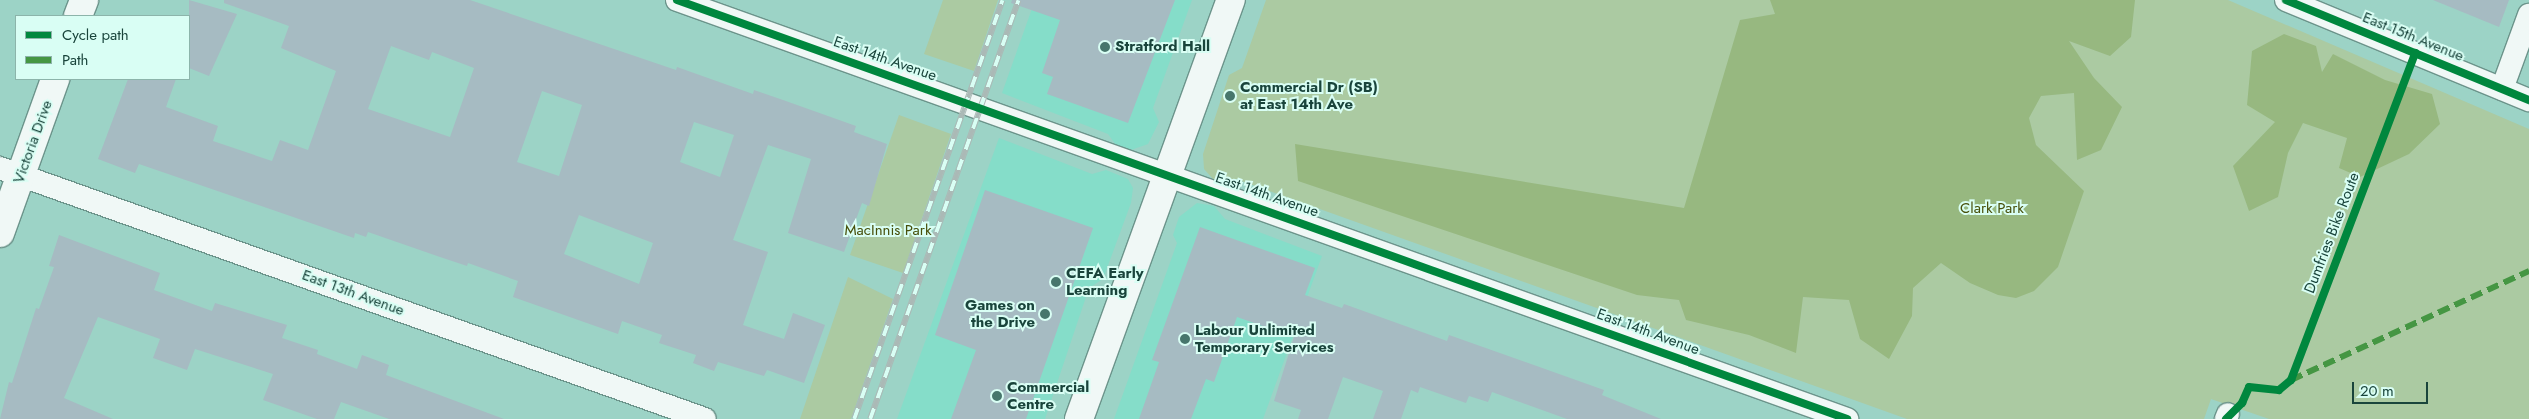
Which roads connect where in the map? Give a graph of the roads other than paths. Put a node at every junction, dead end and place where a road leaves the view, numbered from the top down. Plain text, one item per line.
1 (84, 0) edge
2 (676, 0) edge
3 (1231, 0) edge
4 (2286, 0) edge
5 (78, 15) edge
6 (2529, 15) edge
7 (55, 80) edge
8 (2502, 89) junction
9 (2529, 100) edge
10 (10, 172) edge
11 (1168, 174) junction
12 (0, 233) edge
13 (705, 419) edge
14 (1079, 419) edge
15 (1847, 419) edge

1 - 5 street
2 - 11 street, East 14th Avenue
3 - 11 street
4 - 8 street, East 15th Avenue
6 - 8 street
7 - 10 street, Victoria Drive
8 - 9 street, East 15th Avenue
10 - 12 street, Victoria Drive
10 - 13 street, East 13th Avenue
11 - 14 street
11 - 15 street, East 14th Avenue

